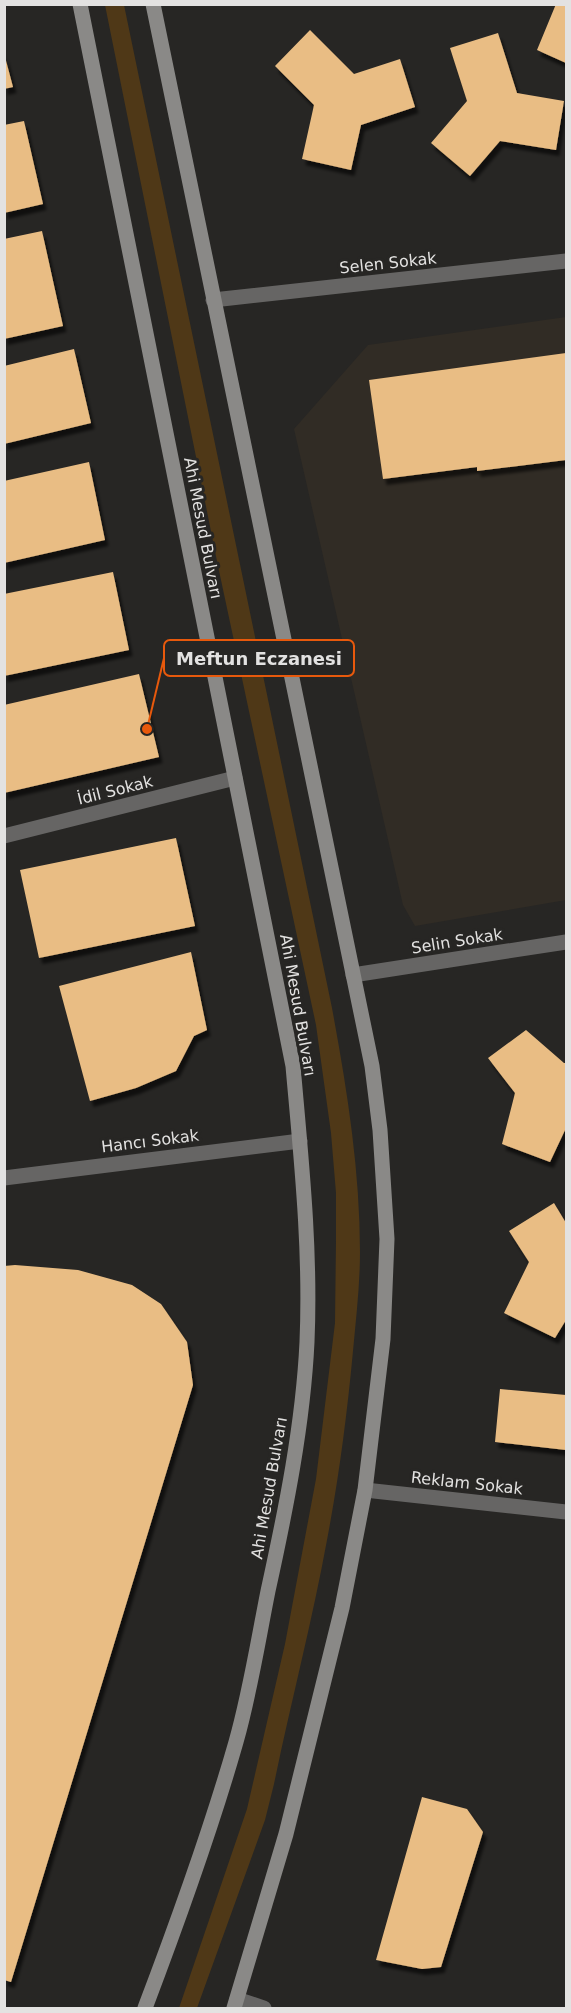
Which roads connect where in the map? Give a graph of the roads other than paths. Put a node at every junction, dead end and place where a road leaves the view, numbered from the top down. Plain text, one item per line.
1 (80, 4) edge
2 (153, 4) edge
3 (567, 261) edge
4 (213, 300) junction
5 (235, 778) junction
6 (4, 836) edge
7 (567, 942) edge
8 (353, 975) junction
9 (300, 1141) junction
10 (4, 1178) edge
11 (365, 1490) junction
12 (567, 1512) edge
13 (235, 2004) edge
14 (145, 2008) edge
15 (264, 2008) edge

1 - 5 main road, Ahi Mesud Bulvarı
2 - 4 main road
3 - 4 street, Selen Sokak
4 - 8 main road
5 - 6 street, İdil Sokak
5 - 9 main road, Ahi Mesud Bulvarı
7 - 8 street, Selin Sokak
8 - 11 main road
9 - 10 street, Hancı Sokak
9 - 14 main road, Ahi Mesud Bulvarı
11 - 12 street, Reklam Sokak
11 - 13 main road
13 - 15 street

